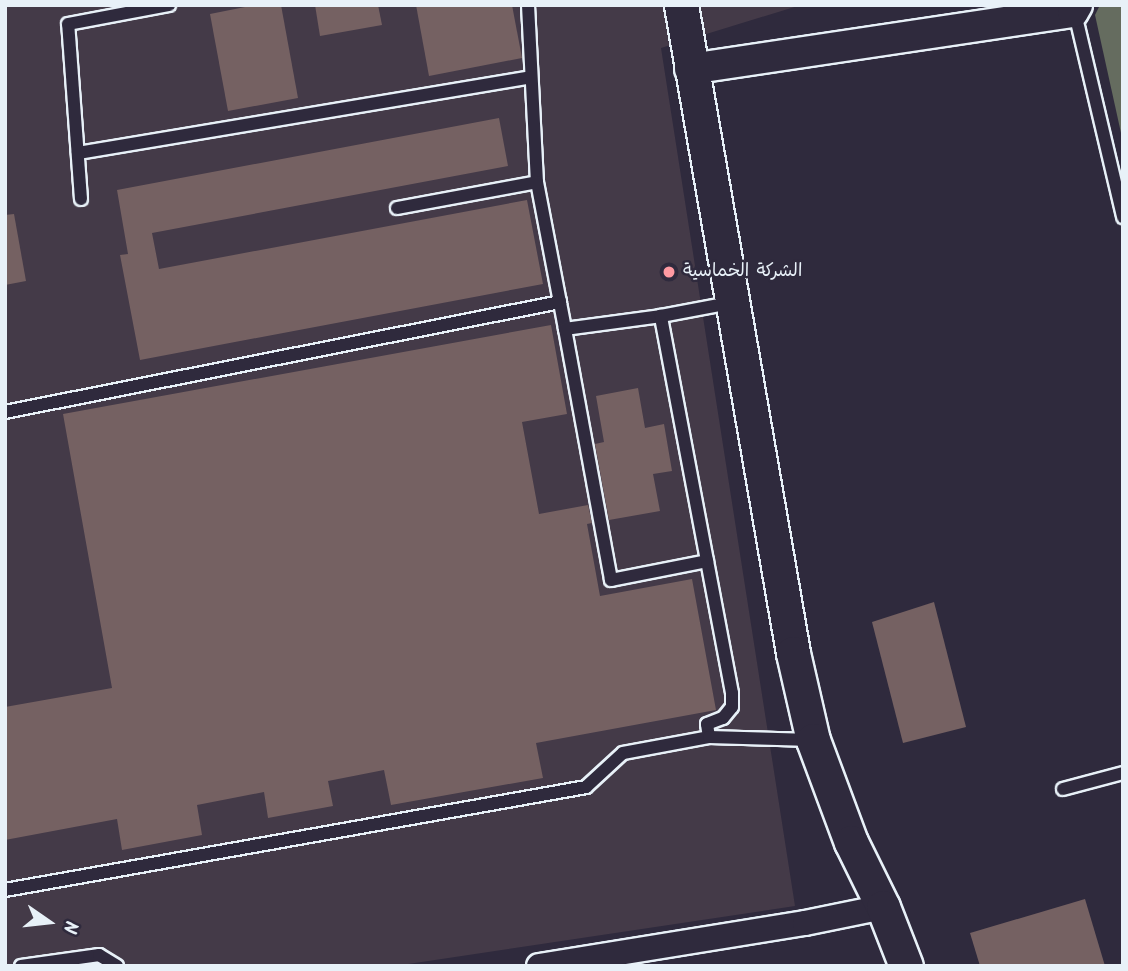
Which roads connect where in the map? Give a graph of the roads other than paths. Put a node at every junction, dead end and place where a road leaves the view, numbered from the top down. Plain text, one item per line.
1 (169, 5) edge
2 (527, 5) edge
3 (681, 5) edge
4 (1075, 8) edge
5 (690, 69) junction
6 (531, 77) junction
7 (78, 153) junction
8 (537, 182) junction
9 (81, 199) dead end
10 (397, 208) dead end
11 (1123, 217) edge
12 (560, 302) junction
13 (731, 303) junction
14 (661, 316) junction
15 (565, 329) junction
16 (5, 412) edge
17 (707, 561) junction
18 (709, 737) junction
19 (813, 740) junction
20 (1123, 773) edge
21 (1063, 789) dead end
22 (5, 890) edge
23 (883, 906) junction
24 (21, 966) edge
25 (117, 966) edge
26 (539, 966) edge
27 (906, 966) edge

1 - 7 lane
2 - 6 lane
3 - 5 main road
4 - 5 street
4 - 11 lane
5 - 13 main road
6 - 7 lane
6 - 8 lane
7 - 9 lane
8 - 10 lane
8 - 12 lane
12 - 15 lane
12 - 16 lane
13 - 14 lane
13 - 19 main road
14 - 15 lane
14 - 17 lane
15 - 17 lane
17 - 18 lane
18 - 19 lane
18 - 22 lane
19 - 23 main road
20 - 21 lane
23 - 26 street
23 - 27 main road
24 - 25 lane

